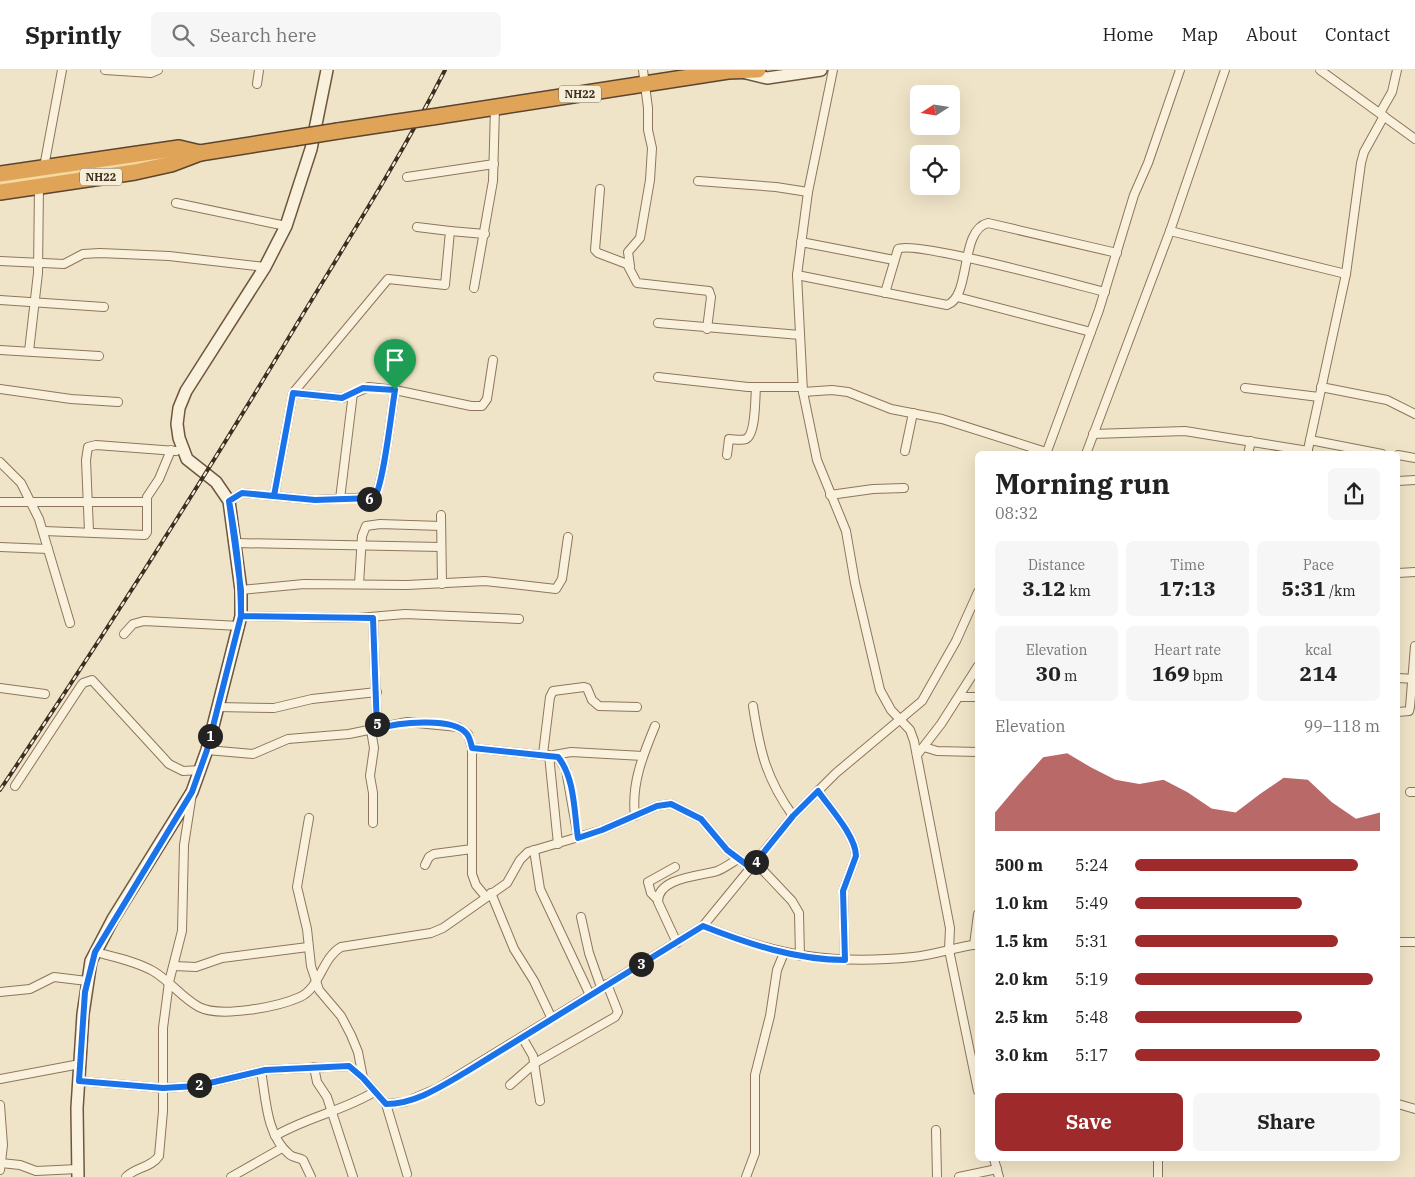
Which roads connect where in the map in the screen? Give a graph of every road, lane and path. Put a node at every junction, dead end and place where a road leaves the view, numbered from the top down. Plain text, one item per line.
1 (62, 70) edge
2 (105, 70) edge
3 (158, 70) edge
4 (259, 70) edge
5 (327, 70) edge
6 (758, 70) edge
7 (821, 70) edge
8 (833, 70) edge
9 (1180, 70) edge
10 (1225, 70) edge
11 (1320, 70) edge
12 (1398, 70) edge
13 (734, 71) edge
14 (669, 75) edge
15 (644, 77) edge
16 (257, 84) dead end
17 (495, 107) junction
18 (1382, 115) junction
19 (1415, 139) edge
20 (200, 153) junction
21 (494, 164) junction
22 (44, 167) junction
23 (0, 174) edge
24 (408, 177) dead end
25 (698, 181) dead end
26 (0, 183) edge
27 (39, 186) junction
28 (600, 189) dead end
29 (0, 192) edge
30 (808, 192) junction
31 (176, 204) dead end
32 (286, 226) junction
33 (417, 227) dead end
34 (1170, 230) junction
35 (450, 231) junction
36 (485, 234) junction
37 (801, 242) junction
38 (1117, 253) junction
39 (968, 257) junction
40 (894, 260) junction
41 (0, 261) edge
42 (38, 264) junction
43 (630, 266) junction
44 (265, 267) junction
45 (1346, 274) junction
46 (797, 275) junction
47 (474, 288) dead end
48 (1105, 292) junction
49 (885, 293) junction
50 (957, 297) junction
51 (0, 300) edge
52 (34, 302) junction
53 (104, 307) dead end
54 (658, 323) dead end
55 (707, 329) junction
56 (1091, 332) junction
57 (800, 335) junction
58 (0, 350) edge
59 (29, 351) junction
60 (99, 356) dead end
61 (493, 360) dead end
62 (658, 377) dead end
63 (756, 387) junction
64 (1321, 387) junction
65 (1245, 388) dead end
66 (0, 389) edge
67 (803, 389) junction
68 (395, 390) junction
69 (293, 393) junction
70 (353, 393) junction
71 (1319, 398) junction
72 (118, 402) dead end
73 (913, 413) junction
74 (1415, 414) edge
75 (1093, 434) junction
76 (1310, 440) junction
77 (1251, 441) junction
78 (177, 451) junction
79 (905, 451) dead end
80 (1040, 451) edge
81 (1047, 451) edge
82 (1087, 451) edge
83 (1249, 451) edge
84 (1303, 451) edge
85 (1308, 451) edge
86 (1367, 451) edge
87 (727, 455) dead end
88 (1400, 456) edge
89 (1415, 458) edge
90 (0, 462) edge
91 (1415, 480) edge
92 (1400, 481) edge
93 (904, 488) dead end
94 (830, 495) junction
95 (274, 496) junction
96 (340, 499) junction
97 (31, 501) junction
98 (88, 501) junction
99 (229, 501) junction
100 (0, 502) edge
101 (146, 502) junction
102 (441, 515) dead end
103 (441, 526) junction
104 (44, 531) junction
105 (89, 531) junction
106 (568, 537) dead end
107 (236, 543) junction
108 (361, 545) junction
109 (0, 547) edge
110 (441, 548) junction
111 (48, 549) junction
112 (1415, 572) edge
113 (1400, 573) edge
114 (359, 584) junction
115 (442, 584) junction
116 (241, 590) junction
117 (975, 598) edge
118 (373, 618) junction
119 (519, 619) dead end
120 (240, 621) junction
121 (70, 624) dead end
122 (124, 634) dead end
123 (1415, 646) edge
124 (975, 671) edge
125 (1400, 678) edge
126 (1413, 679) edge
127 (0, 688) edge
128 (377, 692) junction
129 (45, 694) dead end
130 (960, 696) junction
131 (975, 697) edge
132 (753, 706) dead end
133 (217, 707) junction
134 (636, 707) dead end
135 (1400, 712) edge
136 (900, 720) junction
137 (655, 726) dead end
138 (374, 729) junction
139 (924, 747) junction
140 (472, 748) junction
141 (207, 750) junction
142 (975, 752) edge
143 (549, 755) junction
144 (918, 755) junction
145 (643, 756) junction
146 (201, 770) junction
147 (15, 786) dead end
148 (818, 791) junction
149 (192, 792) junction
150 (635, 816) junction
151 (793, 816) junction
152 (309, 818) dead end
153 (373, 823) dead end
154 (578, 838) junction
155 (558, 844) junction
156 (472, 849) junction
157 (534, 850) junction
158 (738, 859) junction
159 (425, 865) dead end
160 (754, 865) junction
161 (675, 867) dead end
162 (488, 895) junction
163 (657, 899) junction
164 (581, 917) dead end
165 (703, 926) junction
166 (1400, 942) edge
167 (1415, 942) edge
168 (677, 943) junction
169 (975, 944) edge
170 (308, 947) junction
171 (949, 950) junction
172 (95, 952) junction
173 (784, 953) junction
174 (800, 956) junction
175 (845, 960) junction
176 (174, 966) junction
177 (87, 981) junction
178 (169, 982) junction
179 (315, 982) junction
180 (604, 986) junction
181 (0, 992) edge
182 (590, 995) junction
183 (552, 1019) junction
184 (522, 1037) junction
185 (535, 1063) junction
186 (80, 1064) junction
187 (314, 1068) junction
188 (261, 1071) junction
189 (975, 1073) edge
190 (363, 1078) junction
191 (0, 1079) edge
192 (79, 1081) junction
193 (510, 1085) dead end
194 (163, 1088) junction
195 (374, 1092) junction
196 (540, 1100) dead end
197 (386, 1104) junction
198 (0, 1105) edge
199 (1400, 1105) edge
200 (1415, 1109) edge
201 (331, 1111) junction
202 (936, 1130) dead end
203 (275, 1136) junction
204 (282, 1148) junction
205 (1158, 1161) edge
206 (1, 1167) edge
207 (78, 1173) edge
208 (998, 1173) edge
209 (407, 1174) dead end
210 (126, 1177) edge
211 (231, 1177) edge
212 (311, 1177) edge
213 (353, 1177) edge
214 (746, 1177) edge
215 (937, 1177) edge
216 (959, 1177) edge
217 (1158, 1177) edge

1 - 22 street
2 - 3 street
4 - 16 street
5 - 32 main road
6 - 13 highway, NH22
7 - 13 main road, NH22
8 - 30 street
9 - 38 street
10 - 34 street
11 - 18 street
12 - 18 street
13 - 14 highway, NH22
14 - 15 highway, NH22
15 - 17 highway, NH22
15 - 43 street
17 - 20 highway, NH22, bridge
17 - 21 street
18 - 19 street
18 - 45 street
20 - 22 highway, NH22
20 - 26 main road
20 - 27 highway, NH22
21 - 24 street
21 - 36 street
22 - 23 highway, NH22
25 - 30 street
27 - 29 highway, NH22
27 - 42 street
28 - 43 street
30 - 37 street
31 - 32 street
32 - 44 main road
33 - 35 street
34 - 45 street
34 - 75 street
35 - 36 street
35 - 69 street
36 - 47 street
37 - 40 street
37 - 46 street
38 - 39 street
38 - 48 street
39 - 40 street
39 - 48 street
39 - 50 street
40 - 49 street
41 - 42 street
42 - 44 street
42 - 52 street
43 - 55 street
44 - 78 main road
45 - 64 street
46 - 49 street
46 - 57 street
48 - 56 street
49 - 50 street
50 - 56 street
51 - 52 street
52 - 53 street
52 - 59 street
54 - 55 street
55 - 57 street
56 - 81 street
57 - 67 street
58 - 59 street
59 - 60 street
61 - 68 street
62 - 63 street
63 - 67 street
63 - 87 street
64 - 71 street
64 - 74 street
65 - 71 street
66 - 72 street
67 - 73 street
67 - 94 street
68 - 70 street
68 - 96 street
69 - 70 street
69 - 95 street
70 - 96 street
71 - 76 street
73 - 79 street
73 - 80 street
75 - 77 street
75 - 82 street
76 - 85 street
76 - 86 street
77 - 83 street
77 - 84 street
78 - 98 street
78 - 99 main road
78 - 101 street
88 - 89 street
90 - 97 street
91 - 92 street
93 - 94 street
94 - 136 street
95 - 96 street
95 - 99 street
97 - 98 street
97 - 100 street
97 - 104 street
98 - 101 street
98 - 105 street
99 - 107 main road
101 - 105 street
102 - 103 street
103 - 108 street
103 - 110 street
104 - 105 street
104 - 111 street
106 - 115 street
107 - 108 street
107 - 116 main road
108 - 110 street
108 - 114 street
109 - 111 street
110 - 115 street
111 - 121 street
112 - 113 street
114 - 115 street
114 - 116 street
116 - 120 main road
117 - 136 street
118 - 119 street
118 - 120 street
118 - 128 street
120 - 122 street
120 - 133 main road
123 - 126 street
124 - 130 street
125 - 126 street
126 - 135 street
127 - 129 street
128 - 133 street
128 - 138 street
130 - 131 street
130 - 139 street
132 - 151 street
133 - 141 main road
134 - 143 street
136 - 144 street
136 - 148 street
137 - 145 street
138 - 140 street
138 - 141 street
138 - 153 street
139 - 142 street
139 - 144 street
140 - 143 street
140 - 156 street
141 - 146 main road
143 - 145 street
143 - 154 street
143 - 155 street
144 - 171 street
145 - 150 street
146 - 147 street
146 - 149 main road
148 - 151 street
148 - 175 street
149 - 172 main road
149 - 176 street
150 - 154 street
150 - 158 street
151 - 160 street
152 - 170 street
154 - 155 street
155 - 157 street
156 - 159 street
156 - 162 street
157 - 162 street
157 - 182 street
158 - 160 street
158 - 163 street
160 - 165 street
160 - 174 street
161 - 163 street
162 - 179 street
162 - 183 street
163 - 168 street
164 - 180 street
165 - 168 street
165 - 173 street
166 - 167 street
168 - 180 street
169 - 171 street
170 - 176 street
170 - 179 street
171 - 175 street
171 - 189 street
172 - 177 main road
172 - 178 street
173 - 174 street
173 - 214 street
174 - 175 street
176 - 178 street
177 - 181 street
177 - 186 main road
178 - 179 street
178 - 194 street
179 - 190 street
180 - 182 street
180 - 185 street
182 - 183 street
183 - 184 street
184 - 185 street
184 - 197 street
185 - 193 street
185 - 196 street
186 - 191 street
186 - 192 main road
187 - 188 street
187 - 190 street
187 - 201 street
188 - 194 street
188 - 203 street
190 - 195 street
192 - 194 street
192 - 207 main road
194 - 210 street
195 - 197 street
195 - 201 street
197 - 209 street
198 - 206 street
199 - 200 street
201 - 203 street
201 - 213 street
202 - 215 street
203 - 204 street
204 - 211 street
204 - 212 street
205 - 217 street
206 - 207 street
208 - 216 street

